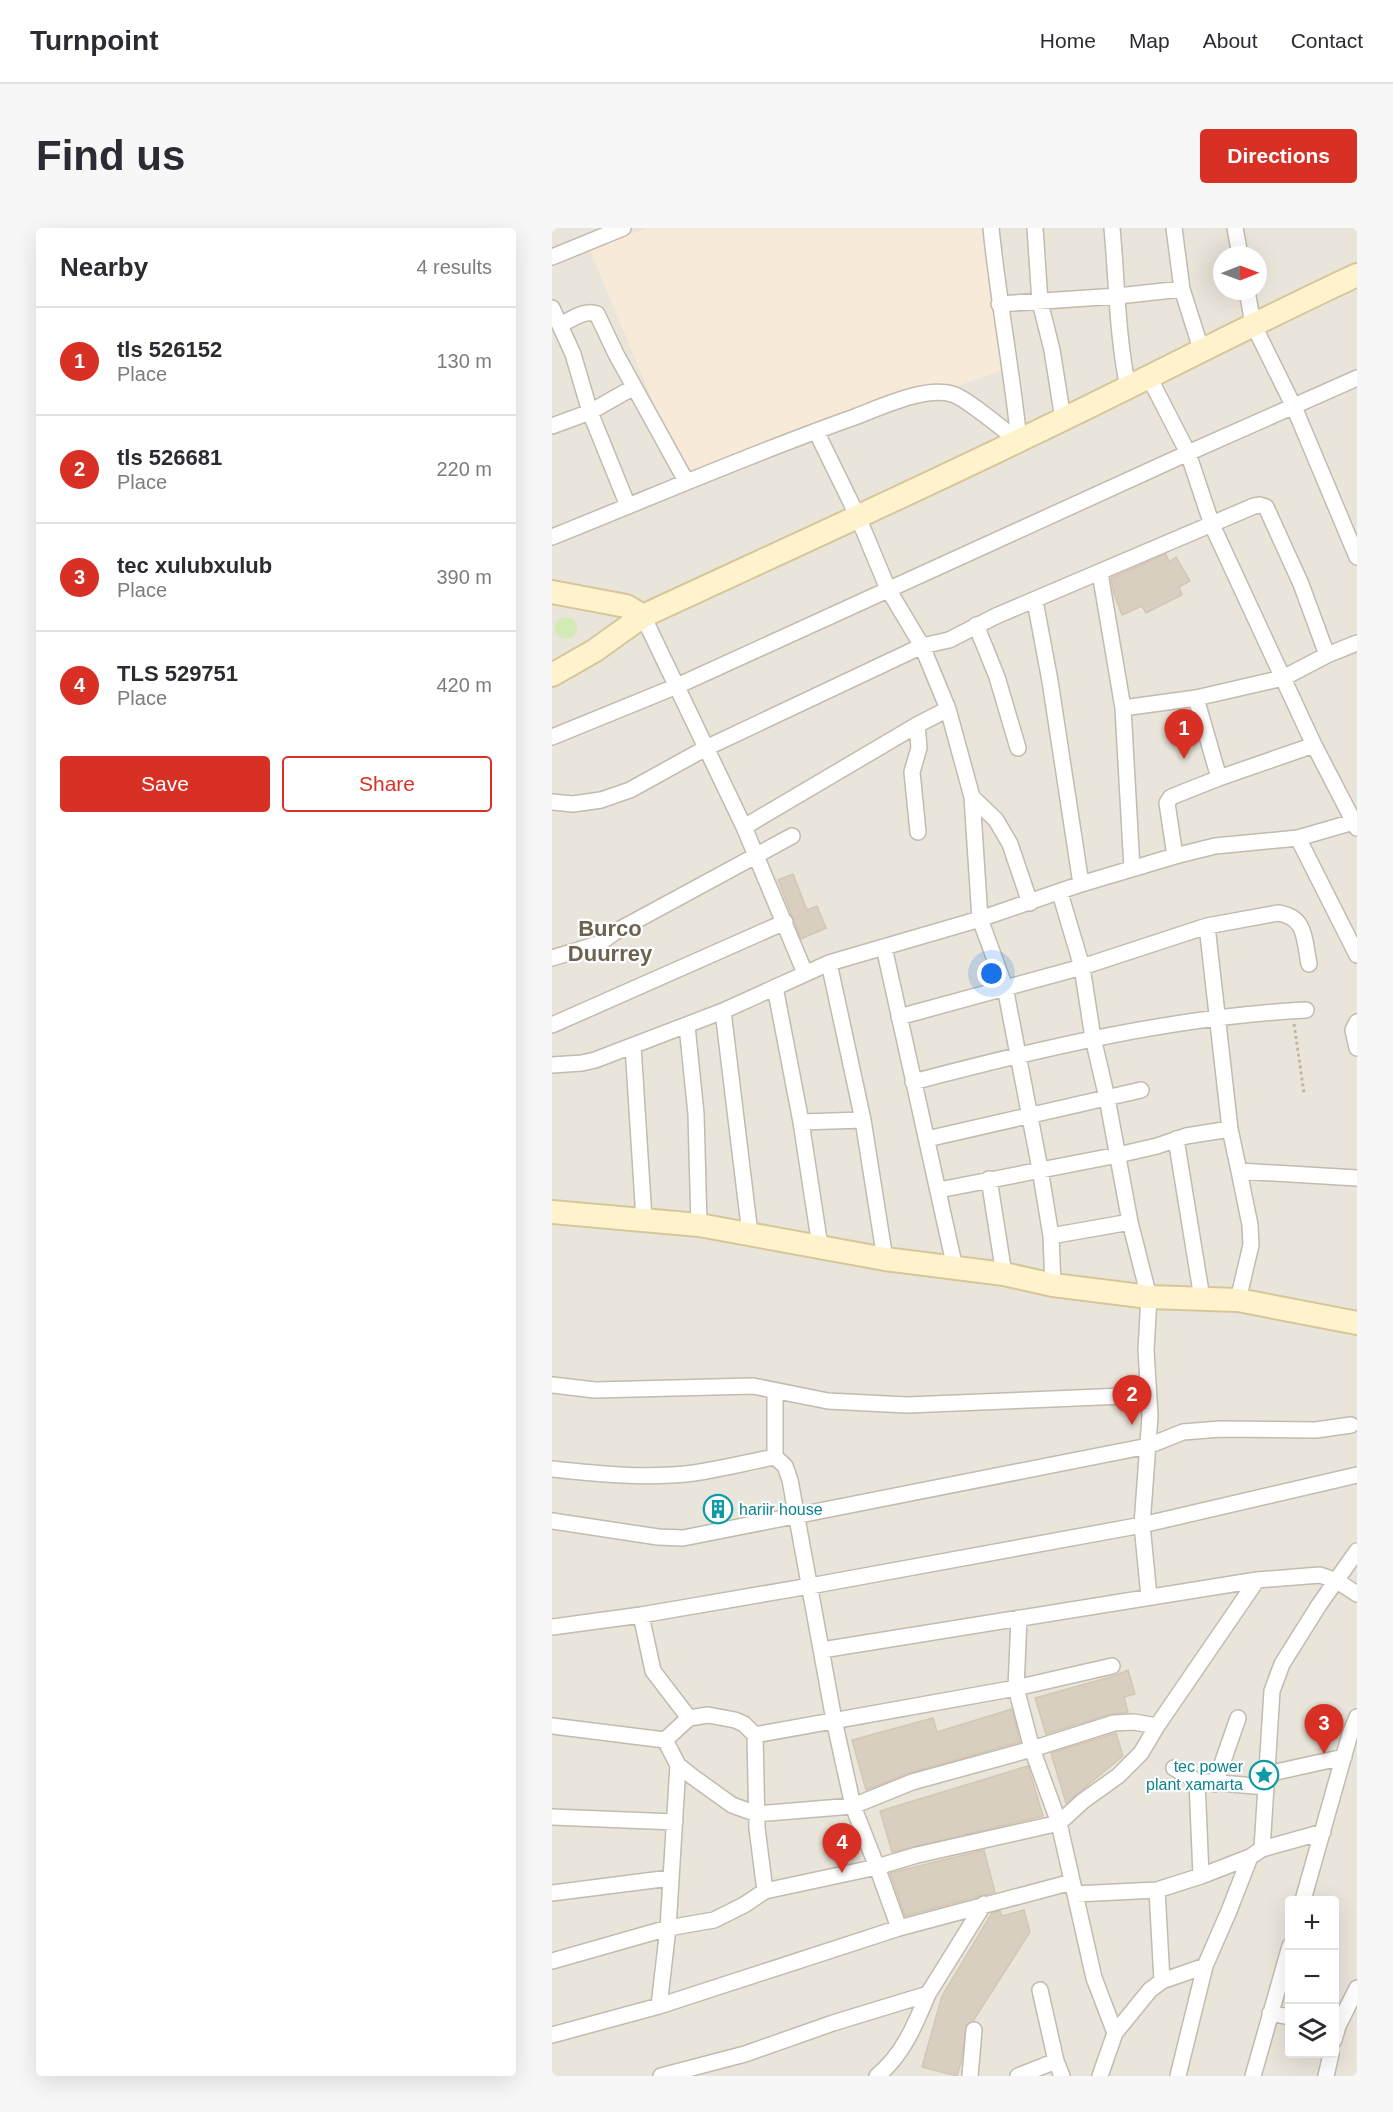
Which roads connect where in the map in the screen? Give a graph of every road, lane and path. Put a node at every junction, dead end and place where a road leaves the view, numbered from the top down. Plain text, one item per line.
1 (623, 228) edge
2 (991, 228) edge
3 (1035, 228) edge
4 (1112, 228) edge
5 (1174, 228) edge
6 (1237, 229) edge
7 (1239, 246) edge
8 (552, 257) edge
9 (1357, 275) edge
10 (1182, 289) junction
11 (1118, 296) junction
12 (1249, 300) edge
13 (1040, 302) junction
14 (999, 304) junction
15 (552, 308) edge
16 (1253, 324) junction
17 (560, 325) junction
18 (1202, 352) junction
19 (1149, 377) junction
20 (1355, 385) edge
21 (634, 387) junction
22 (1128, 388) junction
23 (1294, 407) junction
24 (591, 412) junction
25 (1063, 420) junction
26 (552, 426) edge
27 (816, 430) junction
28 (1019, 441) junction
29 (1188, 453) junction
30 (686, 481) junction
31 (628, 506) junction
32 (858, 517) junction
33 (1212, 525) junction
34 (552, 537) edge
35 (1357, 557) edge
36 (1100, 573) junction
37 (888, 589) junction
38 (552, 592) edge
39 (1035, 601) junction
40 (643, 616) junction
41 (976, 625) junction
42 (1357, 643) edge
43 (922, 646) junction
44 (1327, 655) junction
45 (552, 675) edge
46 (1283, 678) junction
47 (677, 686) junction
48 (1196, 698) junction
49 (1123, 708) junction
50 (948, 709) junction
51 (917, 725) junction
52 (552, 737) edge
53 (1314, 745) junction
54 (706, 748) junction
55 (1018, 748) dead end
56 (1219, 778) junction
57 (972, 797) junction
58 (552, 802) edge
59 (1356, 824) edge
60 (744, 827) junction
61 (918, 832) dead end
62 (792, 836) dead end
63 (1298, 838) junction
64 (755, 855) junction
65 (1175, 856) junction
66 (1132, 869) junction
67 (1081, 884) junction
68 (1060, 893) junction
69 (1030, 903) junction
70 (980, 919) junction
71 (785, 921) junction
72 (1207, 926) junction
73 (884, 947) junction
74 (1357, 955) edge
75 (552, 958) edge
76 (828, 963) junction
77 (1309, 964) dead end
78 (1082, 967) junction
79 (805, 973) junction
80 (775, 987) junction
81 (1005, 987) junction
82 (1299, 1010) joint
83 (723, 1011) junction
84 (899, 1017) junction
85 (1218, 1018) junction
86 (1357, 1022) edge
87 (552, 1025) edge
88 (687, 1026) junction
89 (1093, 1038) junction
90 (633, 1046) junction
91 (1357, 1048) edge
92 (1017, 1054) junction
93 (552, 1065) edge
94 (913, 1082) junction
95 (1141, 1090) dead end
96 (1304, 1092) dead end
97 (1107, 1098) junction
98 (1030, 1115) junction
99 (863, 1120) junction
100 (801, 1122) junction
101 (1230, 1129) junction
102 (927, 1138) junction
103 (1176, 1139) junction
104 (1118, 1155) junction
105 (1040, 1169) junction
106 (1239, 1171) junction
107 (1357, 1178) edge
108 (989, 1179) junction
109 (939, 1190) junction
110 (552, 1212) edge
111 (644, 1220) junction
112 (1130, 1222) junction
113 (699, 1225) junction
114 (750, 1234) junction
115 (1051, 1236) junction
116 (820, 1246) junction
117 (885, 1259) junction
118 (955, 1268) junction
119 (1004, 1274) junction
120 (1053, 1285) junction
121 (1149, 1297) junction
122 (1202, 1298) junction
123 (1238, 1300) junction
124 (1357, 1323) edge
125 (552, 1384) edge
126 (775, 1392) junction
127 (1149, 1395) junction
128 (1351, 1425) dead end
129 (1148, 1446) junction
130 (775, 1457) junction
131 (552, 1468) edge
132 (1357, 1475) edge
133 (796, 1515) junction
134 (552, 1521) edge
135 (1142, 1525) junction
136 (1357, 1551) edge
137 (1257, 1580) junction
138 (1337, 1581) junction
139 (810, 1586) junction
140 (1357, 1594) edge
141 (1149, 1597) junction
142 (640, 1615) junction
143 (1019, 1618) junction
144 (552, 1627) edge
145 (822, 1650) junction
146 (1112, 1666) dead end
147 (1016, 1688) junction
148 (1357, 1717) edge
149 (689, 1718) junction
150 (1238, 1718) dead end
151 (834, 1720) junction
152 (552, 1726) edge
153 (1157, 1726) junction
154 (754, 1735) junction
155 (1354, 1735) edge
156 (664, 1740) junction
157 (1032, 1749) junction
158 (1344, 1757) junction
159 (678, 1765) junction
160 (1174, 1768) dead end
161 (1266, 1780) junction
162 (1197, 1781) junction
163 (1215, 1784) junction
164 (853, 1806) junction
165 (757, 1814) junction
166 (552, 1817) edge
167 (675, 1822) junction
168 (1059, 1822) junction
169 (1323, 1832) junction
170 (1256, 1853) junction
171 (878, 1867) junction
172 (1202, 1876) junction
173 (670, 1878) junction
174 (1074, 1888) junction
175 (1157, 1890) junction
176 (765, 1891) junction
177 (552, 1893) edge
178 (1304, 1896) edge
179 (984, 1904) junction
180 (668, 1928) junction
181 (899, 1928) junction
182 (1289, 1950) edge
183 (552, 1961) edge
184 (1205, 1966) junction
185 (1162, 1981) junction
186 (1357, 1989) edge
187 (1040, 1990) dead end
188 (928, 1994) junction
189 (659, 2006) junction
190 (1270, 2013) junction
191 (1285, 2016) edge
192 (1339, 2025) edge
193 (974, 2030) dead end
194 (1114, 2033) junction
195 (552, 2035) edge
196 (1330, 2058) edge
197 (1056, 2061) junction
198 (661, 2076) edge
199 (877, 2076) edge
200 (970, 2076) edge
201 (1018, 2076) edge
202 (1062, 2076) edge
203 (1101, 2076) edge
204 (1178, 2076) edge
205 (1253, 2076) edge
206 (1326, 2076) edge

1 - 8 street
2 - 14 street
3 - 13 street
4 - 11 street
5 - 10 street
6 - 7 street
9 - 16 main road
10 - 11 street
10 - 18 street
11 - 13 street
11 - 22 street
12 - 16 street
13 - 14 street
13 - 25 street
14 - 28 street
15 - 17 street
16 - 18 main road
16 - 23 street
17 - 21 street
17 - 24 street
18 - 19 main road
19 - 22 main road
19 - 29 street
20 - 23 street
21 - 24 street
21 - 30 street
22 - 25 main road
23 - 29 street
23 - 35 street
24 - 26 street
24 - 31 street
25 - 28 main road
27 - 28 street
27 - 30 street
27 - 32 street
28 - 32 main road
29 - 33 street
29 - 37 street
30 - 31 street
31 - 34 street
32 - 37 street
32 - 40 main road
33 - 36 street
33 - 44 street
33 - 46 street
36 - 39 street
36 - 49 street
37 - 43 street
37 - 47 street
38 - 40 main road
39 - 41 street
39 - 67 street
40 - 45 main road
40 - 47 street
41 - 43 street
41 - 55 street
42 - 44 street
43 - 50 street
43 - 54 street
44 - 46 street
46 - 48 street
46 - 53 street
47 - 52 street
47 - 54 street
48 - 49 street
48 - 56 street
49 - 66 street
50 - 51 street
50 - 57 street
51 - 60 street
51 - 61 street
53 - 56 street
53 - 59 street
54 - 58 street
54 - 60 street
56 - 65 street
57 - 69 street
57 - 70 street
59 - 63 street
60 - 64 street
62 - 64 street
63 - 65 street
63 - 74 street
64 - 71 street
64 - 75 street
65 - 66 street
66 - 67 street
67 - 68 street
68 - 69 street
68 - 78 street
69 - 70 street
70 - 73 street
70 - 81 street
71 - 79 street
71 - 87 street
72 - 77 street
72 - 78 street
72 - 85 street
73 - 76 street
73 - 84 street
76 - 79 street
76 - 99 street
78 - 81 street
78 - 89 street
79 - 80 street
80 - 83 street
80 - 100 street
81 - 84 street
81 - 92 street
82 - 85 street
82 - 96 path
83 - 88 street
83 - 114 street
84 - 94 street
85 - 89 street
85 - 101 street
86 - 91 street
88 - 90 street
88 - 113 street
89 - 92 street
89 - 97 street
90 - 93 street
90 - 111 street
92 - 94 street
92 - 98 street
94 - 102 street
95 - 97 street
97 - 98 street
97 - 104 street
98 - 102 street
98 - 105 street
99 - 100 street
99 - 117 street
100 - 116 street
101 - 103 street
101 - 106 street
102 - 109 street
103 - 104 street
103 - 122 street
104 - 105 street
104 - 112 street
105 - 108 street
105 - 115 street
106 - 107 street
106 - 123 street
108 - 109 street
108 - 119 street
109 - 118 street
110 - 111 main road
111 - 113 main road
112 - 115 street
112 - 121 street
113 - 114 main road
114 - 116 main road
115 - 120 street
116 - 117 main road
117 - 118 main road
118 - 119 main road
119 - 120 main road
120 - 121 main road
121 - 122 main road
121 - 127 street
122 - 123 main road
123 - 124 main road
125 - 126 street
126 - 127 street
126 - 130 street
127 - 129 street
128 - 129 street
129 - 133 street
129 - 135 street
130 - 131 street
130 - 133 street
132 - 135 street
133 - 134 street
133 - 139 street
135 - 139 street
135 - 141 street
136 - 138 street
137 - 138 street
137 - 141 street
137 - 153 street
138 - 140 street
138 - 161 street
139 - 142 street
139 - 145 street
141 - 143 street
142 - 144 street
142 - 149 street
143 - 145 street
143 - 147 street
145 - 151 street
146 - 147 street
147 - 151 street
147 - 157 street
148 - 155 street
149 - 154 street
149 - 156 street
150 - 163 street
151 - 154 street
151 - 164 street
152 - 156 street
153 - 157 street
153 - 168 street
154 - 165 street
155 - 158 street
156 - 159 street
157 - 164 street
157 - 168 street
158 - 161 street
158 - 169 street
159 - 165 street
159 - 167 street
160 - 162 street
161 - 163 street
161 - 170 street
162 - 163 street
162 - 172 street
164 - 165 street
164 - 171 street
165 - 176 street
166 - 167 street
167 - 173 street
168 - 171 street
168 - 174 street
169 - 170 street
169 - 178 street
170 - 172 street
170 - 184 street
171 - 176 street
171 - 181 street
172 - 175 street
173 - 177 street
173 - 180 street
174 - 175 street
174 - 179 street
174 - 194 street
175 - 185 street
176 - 180 street
179 - 181 street
179 - 188 street
180 - 183 street
180 - 189 street
181 - 189 street
182 - 190 street
184 - 185 street
184 - 204 street
185 - 194 street
186 - 192 street
187 - 197 street
188 - 198 street
188 - 199 street
189 - 195 street
190 - 191 street
190 - 205 street
193 - 200 street
194 - 203 street
196 - 206 street
197 - 201 street
197 - 202 street

